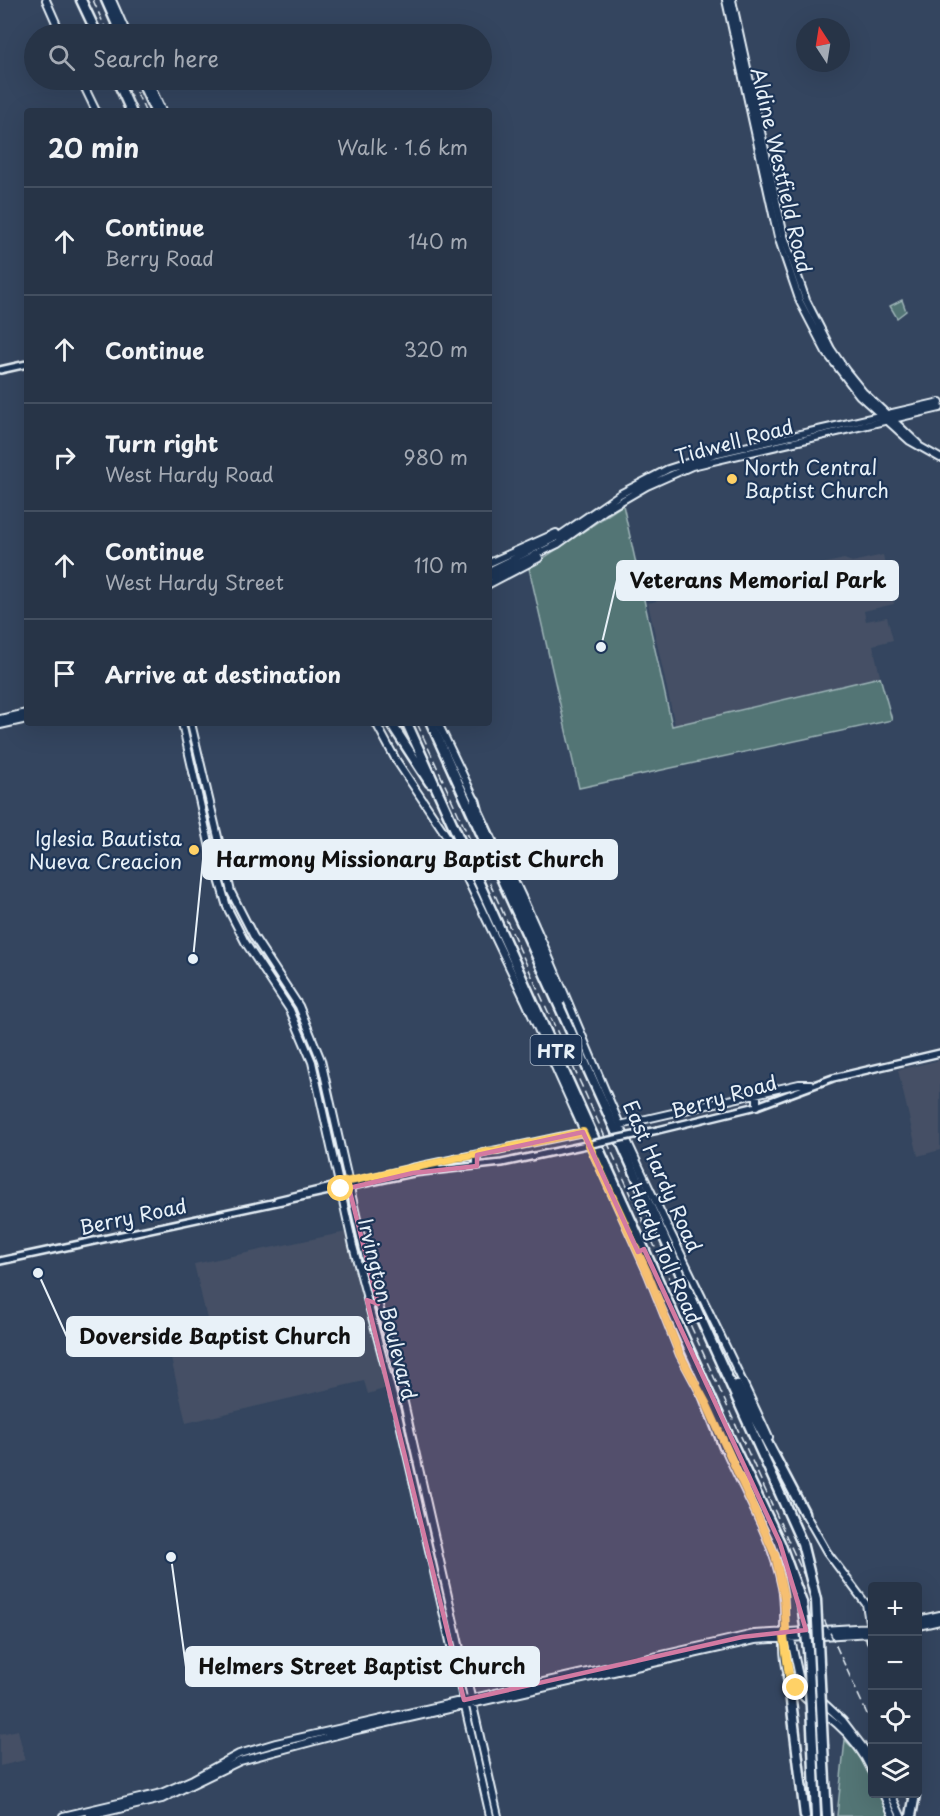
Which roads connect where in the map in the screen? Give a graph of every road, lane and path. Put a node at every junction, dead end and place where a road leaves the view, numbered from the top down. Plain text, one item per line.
1 (46, 0) edge
2 (81, 0) edge
3 (106, 0) edge
4 (112, 0) edge
5 (726, 0) edge
6 (732, 0) edge
7 (57, 24) edge
8 (92, 24) edge
9 (117, 24) edge
10 (123, 24) edge
11 (740, 48) junction
12 (85, 90) edge
13 (122, 90) edge
14 (146, 90) edge
15 (153, 90) edge
16 (89, 98) junction
17 (90, 108) edge
18 (94, 108) edge
19 (130, 108) edge
20 (154, 108) edge
21 (161, 108) edge
22 (24, 365) edge
23 (0, 370) edge
24 (940, 402) edge
25 (940, 408) edge
26 (886, 418) junction
27 (719, 455) junction
28 (940, 458) edge
29 (584, 519) junction
30 (558, 544) junction
31 (492, 562) edge
32 (492, 570) edge
33 (492, 576) edge
34 (492, 583) edge
35 (22, 718) edge
36 (0, 719) edge
37 (0, 725) edge
38 (183, 726) edge
39 (192, 726) edge
40 (378, 726) edge
41 (394, 726) edge
42 (408, 726) edge
43 (432, 726) edge
44 (439, 726) edge
45 (195, 738) junction
46 (186, 740) junction
47 (475, 801) junction
48 (446, 807) junction
49 (940, 1053) edge
50 (585, 1066) junction
51 (811, 1084) junction
52 (757, 1094) junction
53 (757, 1106) junction
54 (620, 1125) junction
55 (583, 1132) junction
56 (477, 1155) junction
57 (477, 1166) junction
58 (412, 1168) junction
59 (442, 1169) junction
60 (348, 1184) junction
61 (340, 1186) junction
62 (0, 1261) edge
63 (664, 1293) junction
64 (368, 1300) junction
65 (380, 1309) junction
66 (712, 1344) junction
67 (724, 1447) junction
68 (804, 1512) junction
69 (868, 1613) edge
70 (940, 1615) edge
71 (940, 1621) edge
72 (922, 1622) edge
73 (922, 1623) edge
74 (868, 1632) edge
75 (868, 1632) edge
76 (785, 1634) junction
77 (792, 1637) junction
78 (789, 1676) junction
79 (468, 1702) junction
80 (477, 1738) junction
81 (868, 1753) edge
82 (868, 1764) edge
83 (885, 1798) edge
84 (893, 1798) edge
85 (914, 1798) edge
86 (86, 1814) edge
87 (498, 1814) edge
88 (490, 1815) edge
89 (63, 1816) edge
90 (805, 1816) edge
91 (816, 1816) edge
92 (827, 1816) edge
93 (893, 1816) edge
94 (901, 1816) edge
95 (911, 1816) edge

1 - 7 main road
2 - 8 highway
3 - 9 highway
4 - 10 main road
5 - 11 main road, Aldine Westfield Road
6 - 11 main road, Aldine Westfield Road
11 - 26 main road, Aldine Westfield Road
12 - 16 main road
13 - 19 highway
14 - 20 highway
15 - 21 main road
16 - 17 main road
16 - 18 main road
22 - 23 street
24 - 26 main road, Tidwell Road
25 - 26 main road, Tidwell Road
26 - 27 main road, Tidwell Road
26 - 28 main road, Aldine Westfield Road
27 - 29 main road, Tidwell Road
27 - 30 main road, Tidwell Road
29 - 31 main road
29 - 32 main road, Tidwell Road
30 - 33 main road, Tidwell Road
30 - 34 main road
35 - 36 main road
35 - 37 main road
38 - 46 main road, Irvington Boulevard
39 - 45 main road, Irvington Boulevard
40 - 55 main road
41 - 48 highway
42 - 48 highway, Hardy Toll Road / HTR
43 - 50 highway, Hardy Toll Road / HTR
44 - 47 main road, East Hardy Road
45 - 46 main road
45 - 60 main road, Irvington Boulevard
46 - 61 main road, Irvington Boulevard
47 - 50 highway
47 - 54 main road, East Hardy Road
48 - 63 highway, Hardy Toll Road / HTR
49 - 51 street, Berry Road
50 - 66 highway, Hardy Toll Road / HTR
51 - 52 main road
51 - 53 street, Berry Road
52 - 53 main road
52 - 54 main road
53 - 57 street, Berry Road, bridge
54 - 68 main road, East Hardy Road
55 - 56 main road
55 - 67 main road
56 - 57 main road
56 - 58 main road
57 - 59 street, Berry Road
58 - 59 street, Berry Road
58 - 60 street, Berry Road
59 - 60 street, Berry Road
60 - 61 street, Berry Road
60 - 65 main road, Irvington Boulevard
61 - 62 street, Berry Road
61 - 64 main road, Irvington Boulevard
63 - 67 highway
63 - 91 highway, Hardy Toll Road / HTR, bridge
64 - 65 main road
64 - 79 main road, Irvington Boulevard
65 - 79 main road, Irvington Boulevard
66 - 68 highway
66 - 92 highway, Hardy Toll Road / HTR, bridge
67 - 76 main road
68 - 69 main road, East Hardy Road
70 - 72 main road
71 - 73 main road
74 - 76 main road
75 - 77 main road
76 - 77 main road
76 - 78 main road
76 - 79 main road
77 - 81 main road
78 - 82 main road
78 - 90 highway
79 - 80 main road, Irvington Boulevard
79 - 86 main road
80 - 87 main road, Irvington Boulevard
80 - 88 main road, Irvington Boulevard
83 - 93 main road
84 - 94 main road
85 - 95 highway, bridge
86 - 89 main road
87 - 88 main road

